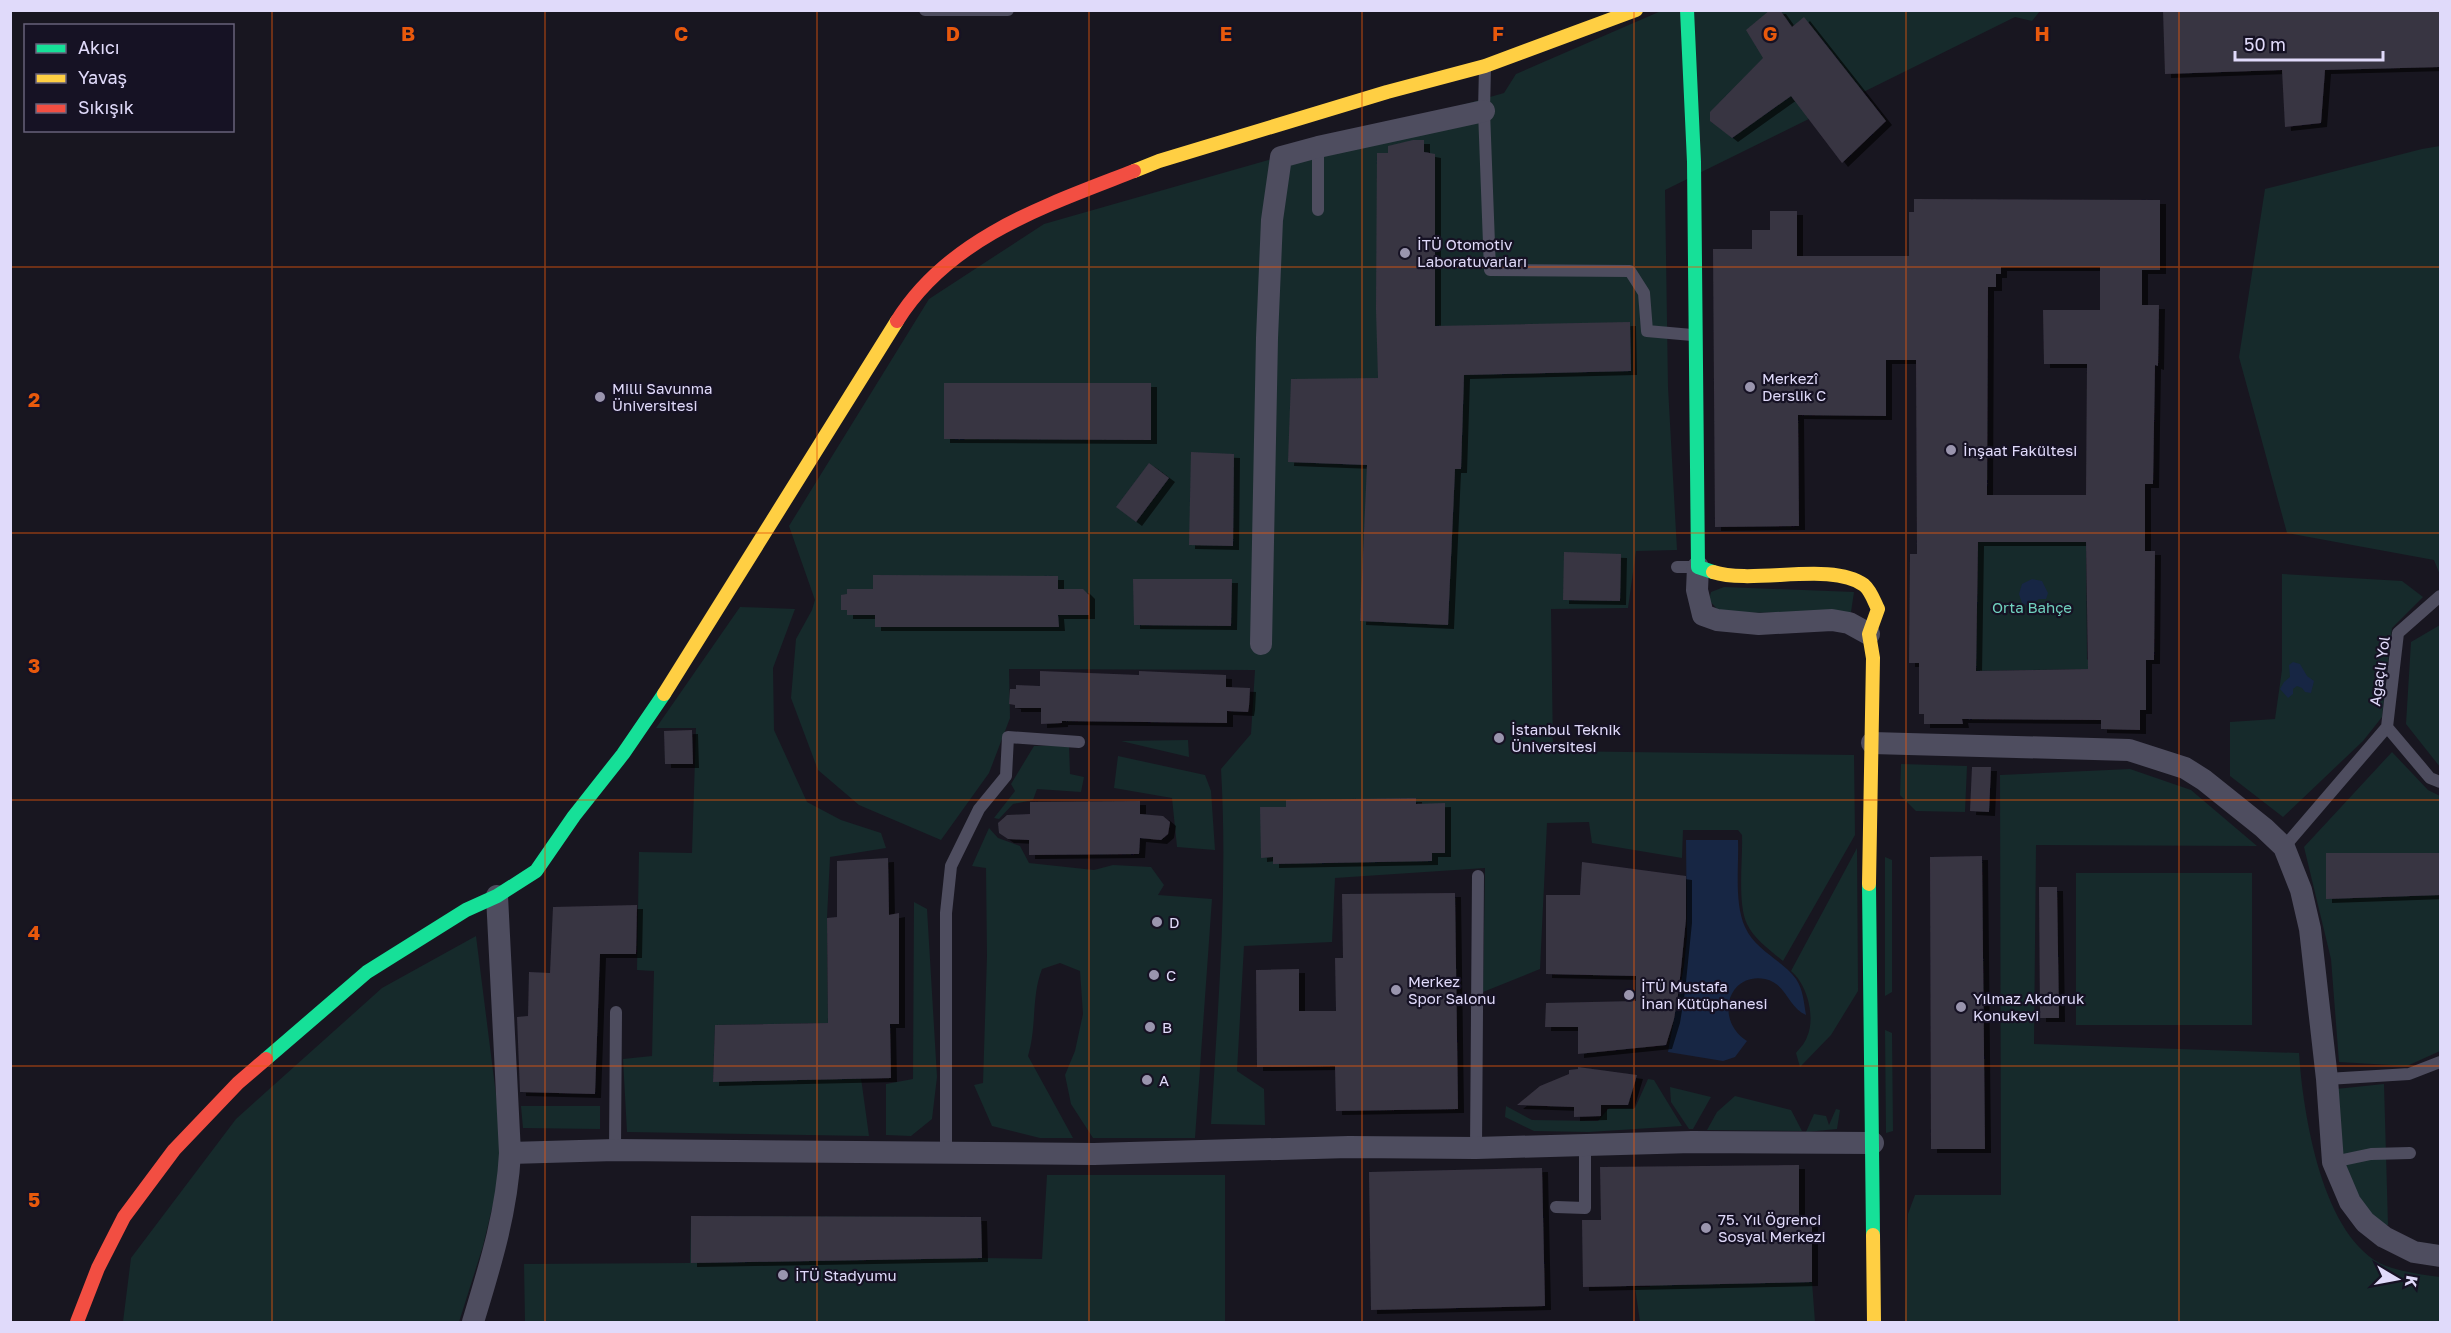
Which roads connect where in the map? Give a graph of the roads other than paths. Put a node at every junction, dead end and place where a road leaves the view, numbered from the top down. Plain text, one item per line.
1 (925, 10) edge
2 (1008, 10) edge
3 (1636, 10) edge
4 (1687, 10) edge
5 (1485, 66) junction
6 (1484, 111) junction
7 (1317, 147) junction
8 (1318, 210) dead end
9 (1695, 335) junction
10 (1687, 567) junction
11 (2440, 596) edge
12 (1869, 634) junction
13 (1261, 644) dead end
14 (2387, 727) junction
15 (1078, 742) dead end
16 (1872, 743) junction
17 (2440, 782) edge
18 (2283, 847) junction
19 (1478, 876) dead end
20 (497, 896) junction
21 (616, 1012) dead end
22 (2440, 1062) edge
23 (2327, 1079) junction
24 (1873, 1143) junction
25 (1585, 1145) junction
26 (1476, 1148) junction
27 (615, 1150) junction
28 (510, 1153) junction
29 (946, 1153) junction
30 (2410, 1153) dead end
31 (2333, 1162) junction
32 (1556, 1207) dead end
33 (2440, 1256) edge
34 (77, 1323) edge
35 (473, 1323) edge
36 (1874, 1323) edge

1 - 2 lane
3 - 5 street
4 - 9 street
5 - 6 lane
5 - 20 street
6 - 7 street
6 - 9 lane
7 - 8 lane
7 - 13 street
9 - 10 street
10 - 12 street
10 - 12 street
11 - 14 lane, Ağaçlı Yol
12 - 16 street
14 - 17 lane, Ağaçlı Yol
14 - 18 lane
15 - 29 lane
16 - 18 street
16 - 24 street
18 - 23 street
19 - 26 lane
20 - 28 street
20 - 34 street
21 - 27 lane
22 - 23 lane
23 - 31 street
24 - 25 street
24 - 36 street
25 - 26 street
25 - 32 lane
26 - 29 street
27 - 28 street
27 - 29 street
28 - 35 street
30 - 31 lane
31 - 33 street

